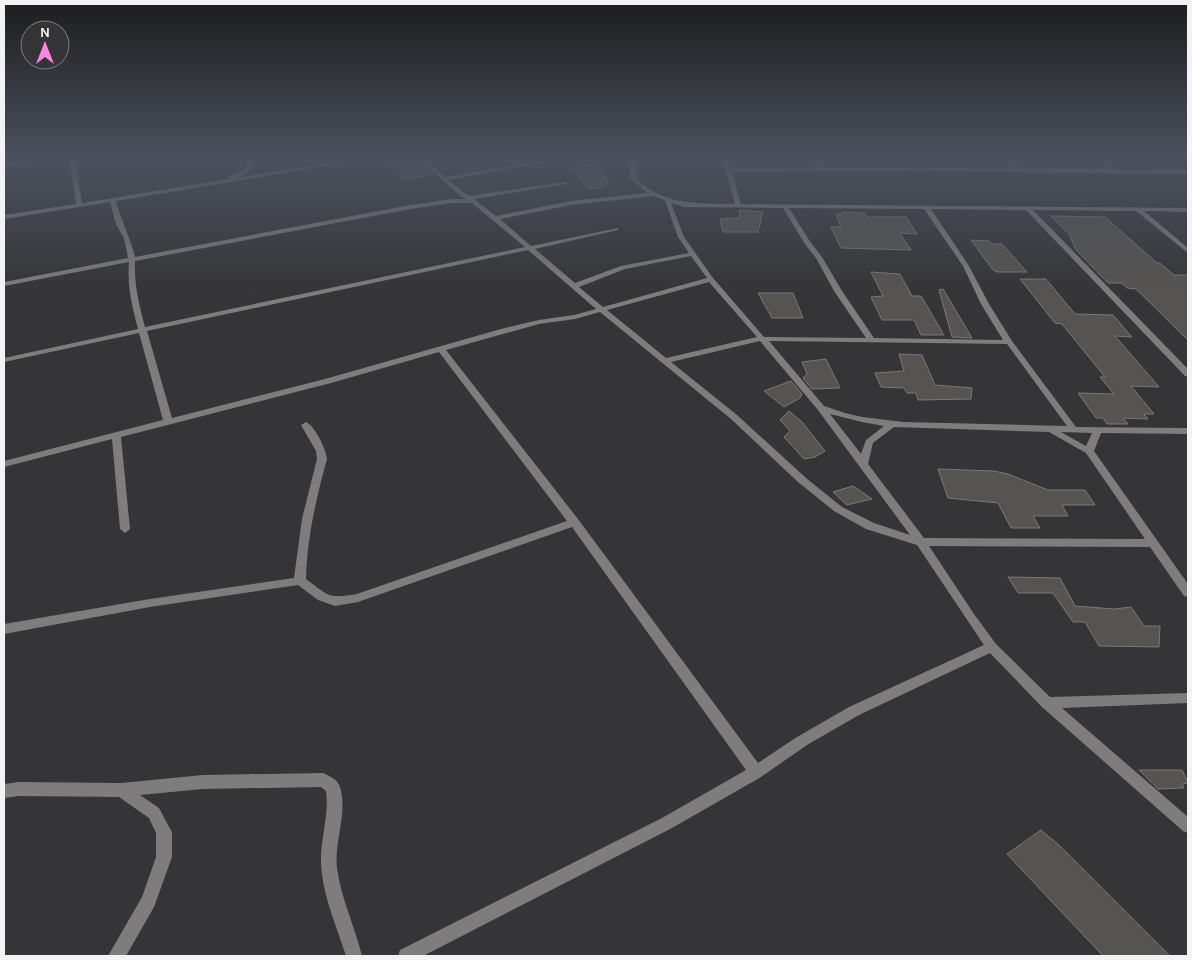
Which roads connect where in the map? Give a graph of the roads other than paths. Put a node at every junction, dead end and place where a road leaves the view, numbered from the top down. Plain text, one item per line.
1 (94, 203) edge
2 (114, 203) edge
3 (439, 203) edge
4 (476, 203) edge
5 (573, 203) edge
6 (668, 203) edge
7 (678, 203) edge
8 (738, 203) edge
9 (79, 205) joint
10 (685, 205) junction
11 (739, 206) junction
12 (786, 206) junction
13 (926, 208) junction
14 (1027, 208) junction
15 (1137, 209) junction
16 (671, 210) junction
17 (1188, 210) edge
18 (4, 217) edge
19 (495, 218) junction
20 (616, 229) dead end
21 (528, 248) junction
22 (1188, 251) edge
23 (693, 254) junction
24 (132, 261) junction
25 (711, 279) junction
26 (4, 284) edge
27 (574, 286) junction
28 (603, 310) junction
29 (142, 329) junction
30 (760, 339) junction
31 (872, 341) junction
32 (1009, 342) junction
33 (442, 350) junction
34 (4, 360) edge
35 (666, 361) junction
36 (1188, 374) edge
37 (820, 408) junction
38 (168, 422) junction
39 (306, 424) dead end
40 (891, 424) junction
41 (1050, 429) junction
42 (1074, 430) junction
43 (1097, 431) junction
44 (1188, 431) edge
45 (116, 435) junction
46 (1089, 451) junction
47 (863, 463) junction
48 (4, 464) edge
49 (574, 522) junction
50 (125, 529) dead end
51 (921, 542) junction
52 (1154, 543) junction
53 (300, 582) junction
54 (1188, 592) edge
55 (4, 629) edge
56 (992, 647) junction
57 (1188, 698) edge
58 (1047, 703) junction
59 (756, 772) junction
60 (4, 790) edge
61 (121, 790) junction
62 (1188, 826) edge
63 (117, 956) edge
64 (354, 956) edge
65 (406, 956) edge

1 - 9 street
2 - 24 street
3 - 24 street
4 - 19 street
5 - 19 street
6 - 16 street
7 - 10 street
8 - 11 street
9 - 18 street
10 - 11 street
10 - 16 street
11 - 12 street
12 - 13 street
12 - 31 street
13 - 14 street
13 - 32 street
14 - 15 street
14 - 36 street
15 - 17 street
15 - 22 street
16 - 23 street
19 - 21 street
20 - 21 street
21 - 27 street
21 - 29 street
23 - 25 street
23 - 27 street
24 - 26 street
24 - 29 street
25 - 28 street
25 - 30 street
27 - 28 street
28 - 33 street
28 - 35 street
29 - 34 street
29 - 38 street
30 - 31 street
30 - 35 street
30 - 37 street
31 - 32 street
32 - 42 street
33 - 38 street
33 - 49 street
35 - 51 street
37 - 40 street
37 - 47 street
38 - 45 street
39 - 53 street
40 - 41 street
40 - 47 street
41 - 42 street
41 - 46 street
42 - 43 street
43 - 44 street
43 - 46 street
45 - 48 street
45 - 50 street
46 - 52 street
47 - 51 street
49 - 53 street
49 - 59 street
51 - 52 street
51 - 56 street
52 - 54 street
53 - 55 street
56 - 58 street
56 - 59 street
57 - 58 street
58 - 62 street
59 - 65 street
60 - 61 street
61 - 63 street
61 - 64 street

